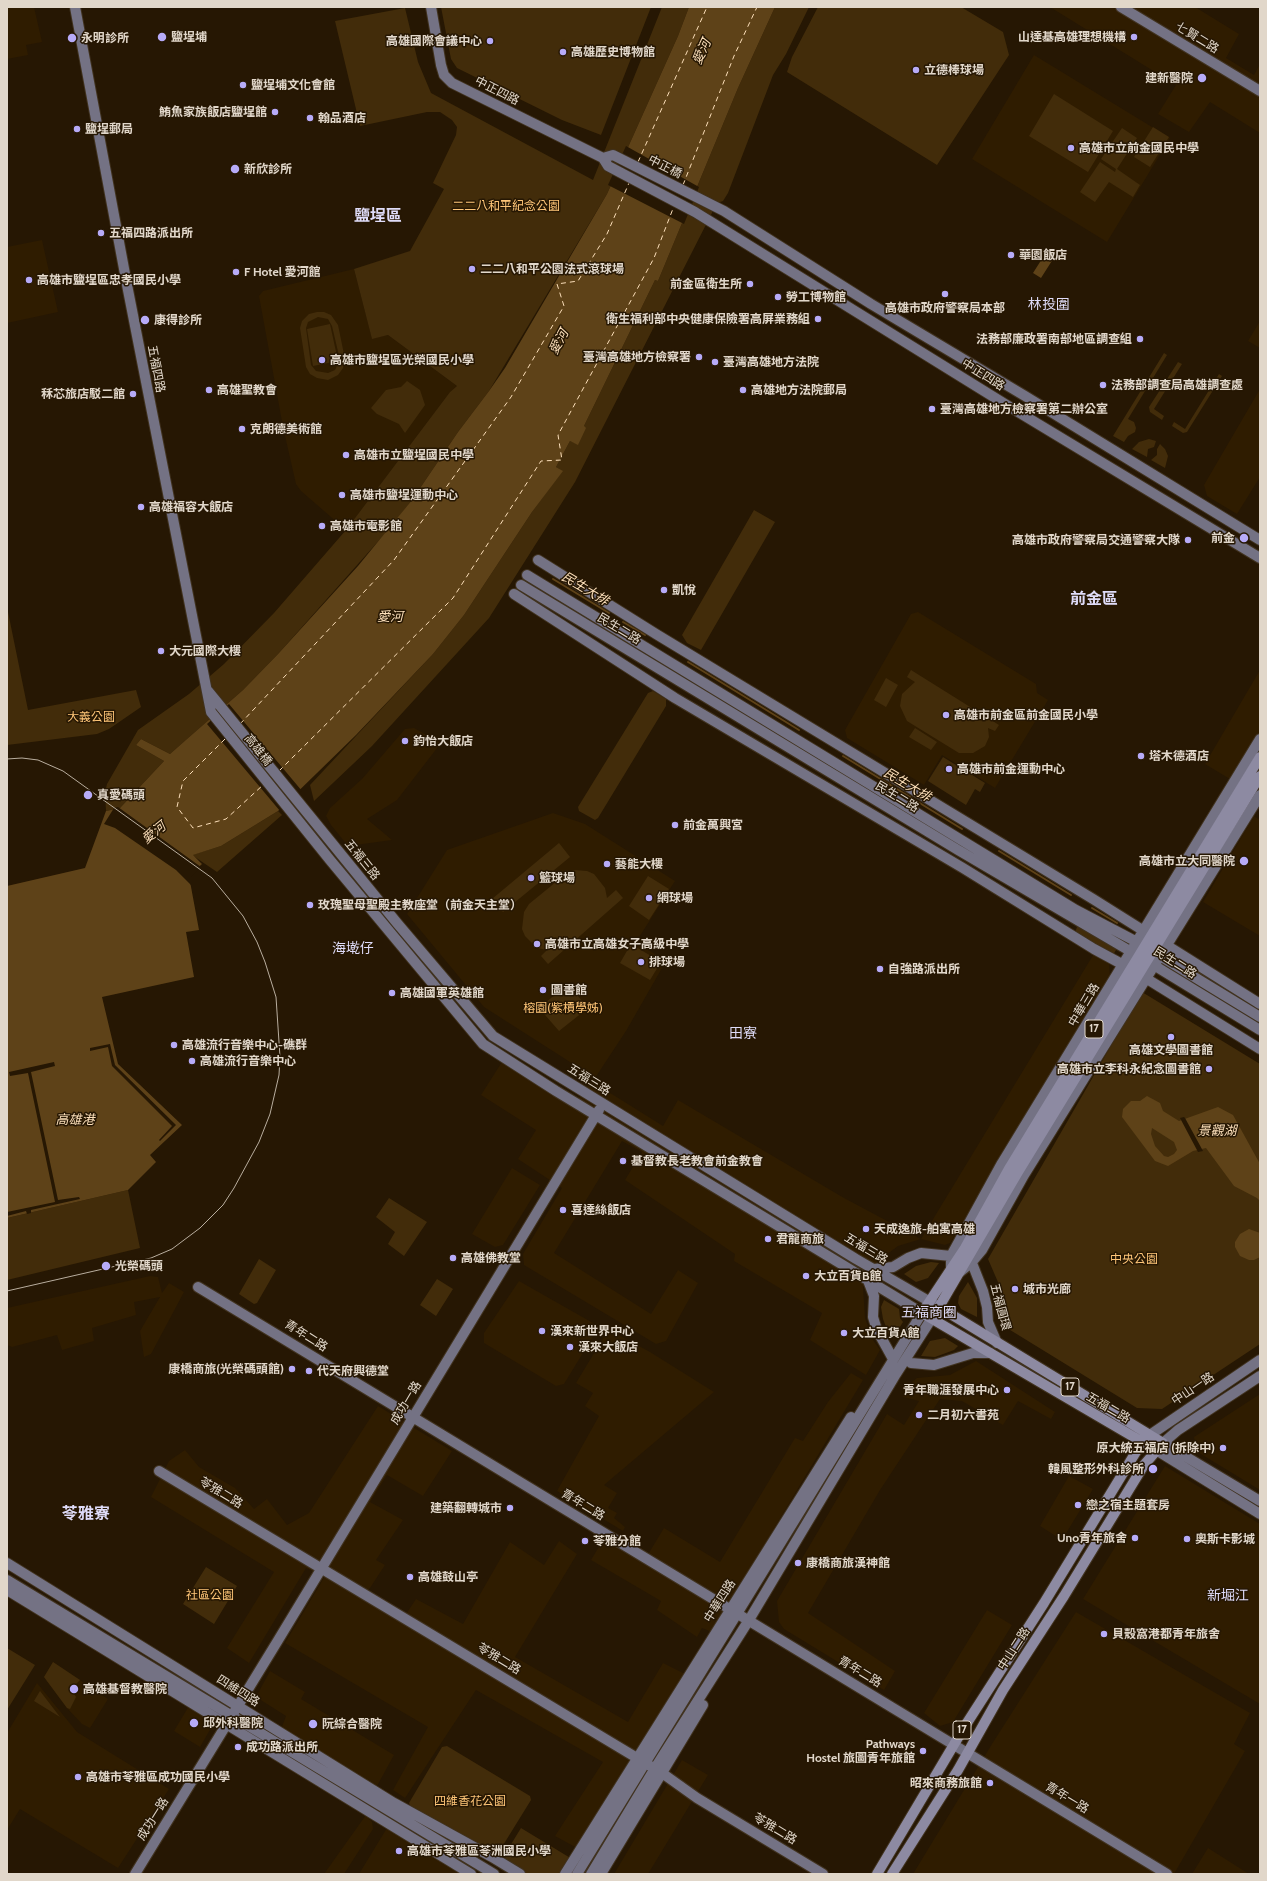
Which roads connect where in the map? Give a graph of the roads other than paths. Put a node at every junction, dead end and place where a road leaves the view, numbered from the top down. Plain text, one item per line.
1 (75, 7) edge
2 (431, 7) edge
3 (1121, 7) edge
4 (1260, 91) edge
5 (603, 158) junction
6 (701, 200) joint
7 (1260, 540) edge
8 (1260, 558) edge
9 (538, 560) dead end
10 (527, 575) dead end
11 (521, 585) dead end
12 (514, 594) dead end
13 (215, 709) junction
14 (1260, 739) edge
15 (1260, 757) edge
16 (1260, 776) edge
17 (1260, 795) edge
18 (294, 796) joint
19 (285, 804) joint
20 (1155, 938) junction
21 (1148, 949) junction
22 (1143, 958) junction
23 (1135, 972) junction
24 (1260, 1004) edge
25 (1260, 1017) edge
26 (1260, 1030) edge
27 (1260, 1049) edge
28 (602, 1103) junction
29 (596, 1114) junction
30 (951, 1256) junction
31 (970, 1259) junction
32 (874, 1269) junction
33 (955, 1270) junction
34 (867, 1278) junction
35 (198, 1287) dead end
36 (934, 1304) junction
37 (922, 1313) junction
38 (931, 1318) junction
39 (917, 1343) junction
40 (997, 1343) junction
41 (990, 1353) junction
42 (892, 1357) junction
43 (1260, 1360) edge
44 (910, 1364) junction
45 (1260, 1376) edge
46 (412, 1417) junction
47 (1150, 1435) junction
48 (1142, 1442) junction
49 (1160, 1446) junction
50 (159, 1471) dead end
51 (1260, 1501) edge
52 (1260, 1514) edge
53 (7, 1563) edge
54 (322, 1568) junction
55 (7, 1580) edge
56 (7, 1590) edge
57 (734, 1612) junction
58 (752, 1622) junction
59 (238, 1706) junction
60 (229, 1720) junction
61 (954, 1744) junction
62 (968, 1752) junction
63 (642, 1760) junction
64 (659, 1770) junction
65 (135, 1874) edge
66 (471, 1874) edge
67 (494, 1874) edge
68 (520, 1874) edge
69 (565, 1874) edge
70 (577, 1874) edge
71 (591, 1874) edge
72 (601, 1874) edge
73 (823, 1874) edge
74 (877, 1874) edge
75 (892, 1874) edge
76 (1167, 1874) edge

1 - 13 street, 五福四路
2 - 5 street, 中正四路
3 - 4 street, 七賢二路
5 - 6 street, 中正橋
5 - 8 street, 中正四路
6 - 7 street, 中正四路
9 - 20 street
10 - 21 street, 民生二路
11 - 22 street, 民生二路
12 - 23 street
13 - 18 street, 高雄橋
13 - 19 street, 高雄橋
14 - 20 street, 中華三路 / 17
15 - 20 main road, 中華三路 / 17
16 - 20 main road, 中華三路 / 17
17 - 20 street, 中華三路 / 17
18 - 28 street, 五福三路
19 - 29 street, 五福三路
20 - 21 main road, 中華三路 / 17
20 - 21 street, 中華三路 / 17
20 - 24 street
21 - 22 main road, 中華三路 / 17
21 - 22 street, 中華三路 / 17
21 - 25 street, 民生二路
22 - 23 main road, 中華三路 / 17
22 - 23 street, 中華三路 / 17
22 - 26 street, 民生二路
23 - 27 street
23 - 30 street, 中華三路 / 17
23 - 31 main road, 中華三路 / 17
23 - 33 main road, 中華三路 / 17
28 - 29 street, 成功一路
28 - 32 street, 五福三路
29 - 34 street, 五福三路
29 - 46 street, 成功一路
30 - 32 street
30 - 33 street, 中華三路 / 17
31 - 33 main road, 中華三路 / 17
31 - 40 street, 五福圓環
32 - 36 street, 五福三路
33 - 36 main road, 中華三路 / 17
34 - 37 street, 五福三路
34 - 42 street
35 - 46 street, 青年二路
36 - 37 main road, 中華三路 / 17
36 - 38 street
36 - 40 main road, 五福二路 / 17
37 - 38 main road, 五福二路 / 17
37 - 42 street, 中華四路
38 - 39 street
38 - 41 main road, 五福二路 / 17
39 - 44 street
39 - 58 street
40 - 47 main road, 五福二路 / 17
41 - 44 street
41 - 48 main road, 五福二路 / 17
42 - 57 street, 中華四路
43 - 47 street, 中山一路
44 - 58 street
45 - 49 street
46 - 54 street, 成功一路
46 - 57 street, 青年二路
47 - 48 main road, 中山一路 / 17
47 - 49 main road, 五福二路 / 17
48 - 49 main road, 五福二路 / 17
48 - 61 main road, 中山二路 / 17
49 - 51 street, 五福二路
49 - 52 street, 五福二路
49 - 62 main road, 中山二路 / 17
50 - 54 street, 苓雅二路
53 - 59 street, 四維四路
54 - 59 street, 成功一路
54 - 63 street, 苓雅二路
55 - 60 street, 四維四路
56 - 60 street, 四維四路
57 - 58 street, 青年二路
57 - 63 street, 中華四路
58 - 61 street, 青年二路
58 - 64 street
59 - 60 street, 成功一路
59 - 68 street, 四維四路
60 - 65 street, 成功一路
60 - 66 street, 四維四路
60 - 67 street, 四維四路
61 - 62 street, 青年一路
61 - 74 main road, 中山二路 / 17
62 - 75 main road, 中山二路 / 17
62 - 76 street, 青年一路
63 - 64 street, 苓雅二路
63 - 69 street, 中華四路
63 - 70 street, 中華四路
64 - 71 street
64 - 72 street
64 - 73 street, 苓雅二路

